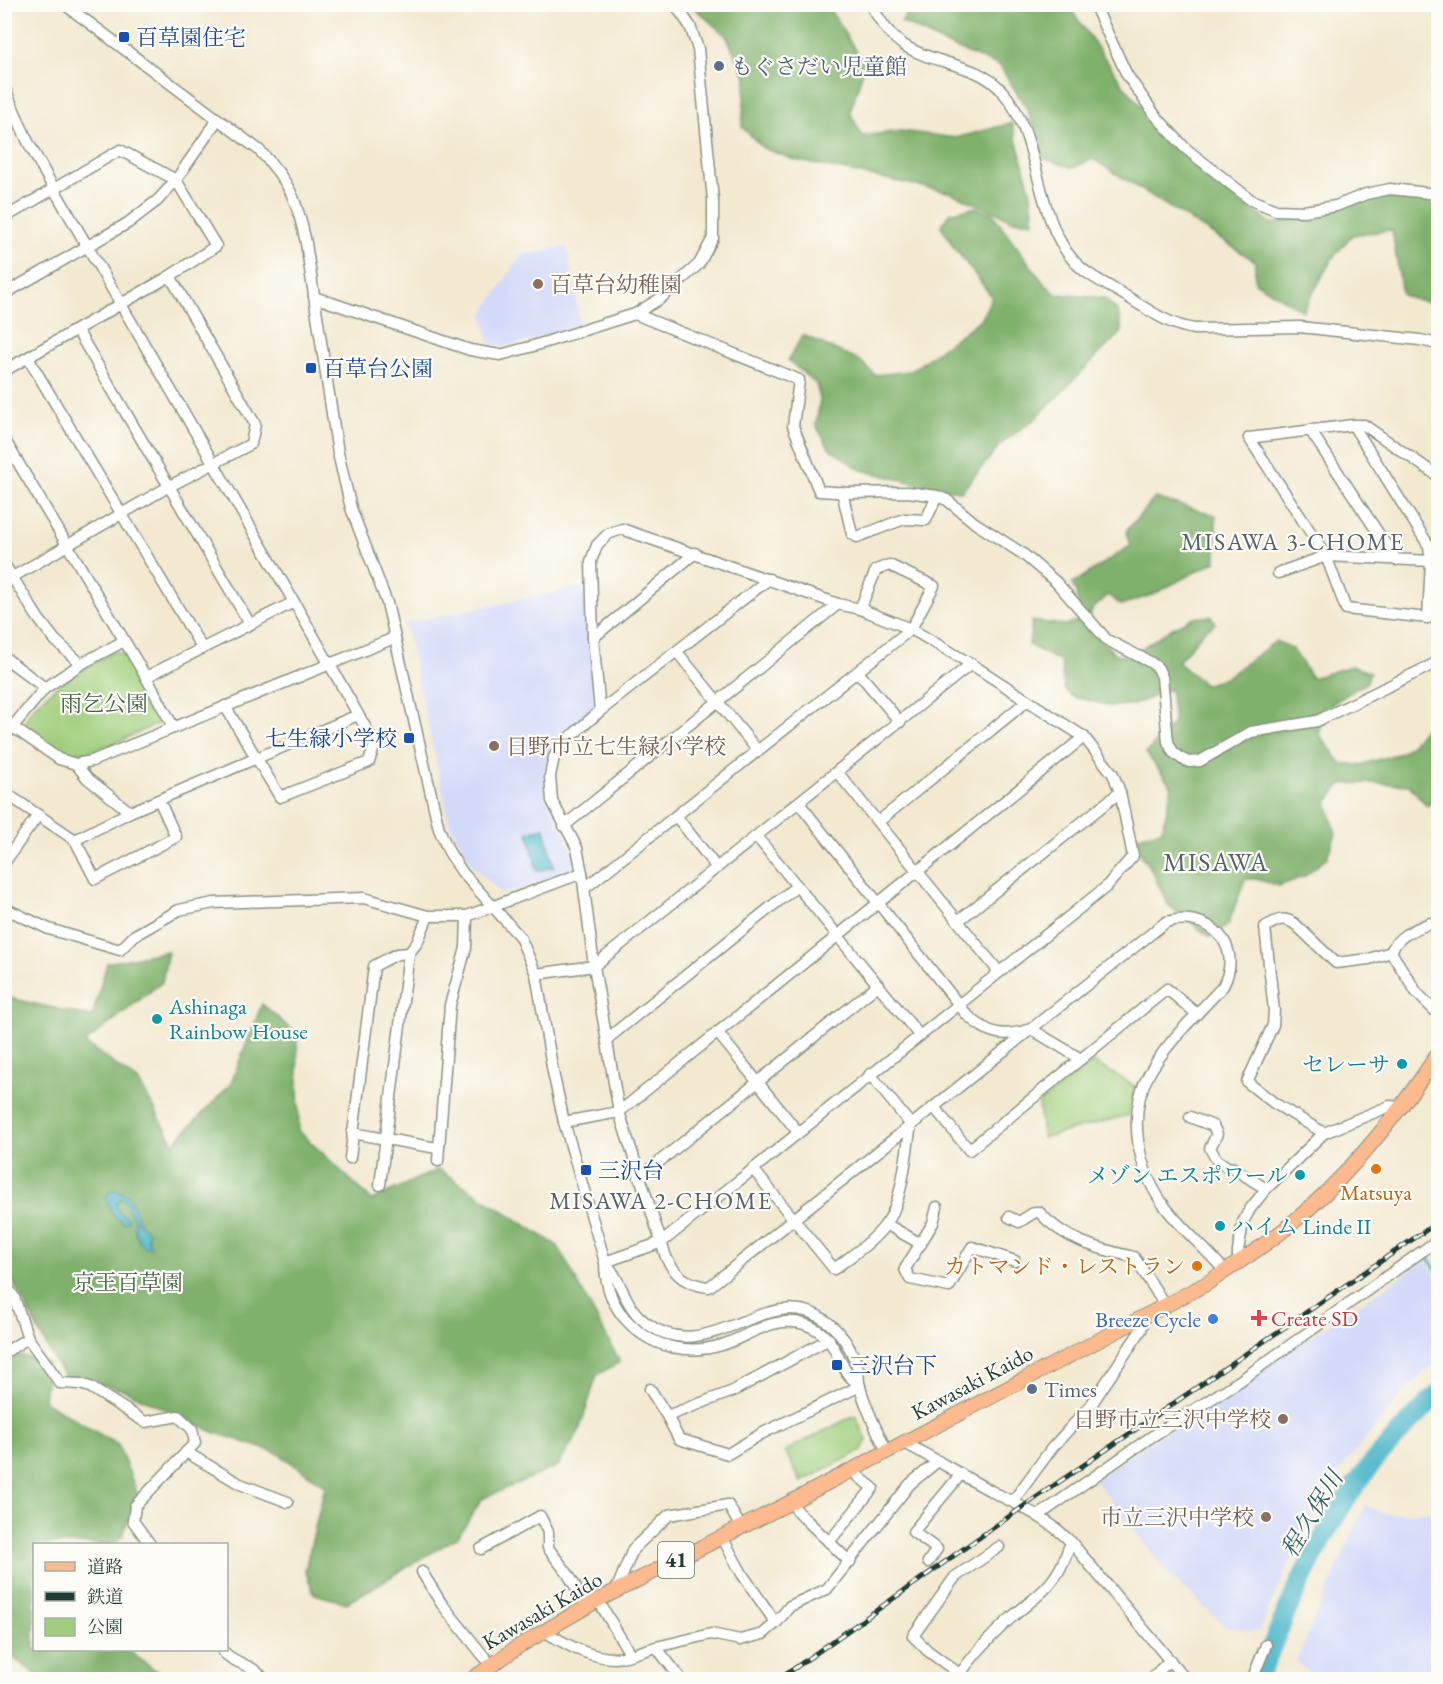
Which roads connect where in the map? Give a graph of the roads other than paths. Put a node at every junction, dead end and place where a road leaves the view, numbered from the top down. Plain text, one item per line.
1 (64, 4) edge
2 (675, 4) edge
3 (870, 4) edge
4 (1094, 4) edge
5 (5, 89) edge
6 (218, 119) junction
7 (177, 180) junction
8 (54, 189) junction
9 (1438, 194) edge
10 (5, 217) edge
11 (88, 247) junction
12 (170, 276) junction
13 (4, 294) edge
14 (314, 297) junction
15 (120, 304) junction
16 (635, 314) junction
17 (77, 330) junction
18 (1438, 344) edge
19 (28, 358) junction
20 (4, 371) edge
21 (1353, 425) junction
22 (1310, 430) junction
23 (4, 439) edge
24 (214, 464) junction
25 (1438, 476) edge
26 (168, 486) junction
27 (842, 492) junction
28 (937, 495) junction
29 (122, 513) junction
30 (67, 545) junction
31 (695, 553) junction
32 (1326, 556) junction
33 (1396, 560) junction
34 (1431, 561) junction
35 (4, 564) edge
36 (1278, 573) dead end
37 (769, 579) junction
38 (8, 580) edge
39 (294, 602) junction
40 (838, 604) junction
41 (860, 609) junction
42 (250, 624) junction
43 (911, 630) junction
44 (394, 638) junction
45 (593, 638) junction
46 (124, 641) junction
47 (201, 648) junction
48 (677, 652) junction
49 (4, 657) edge
50 (1438, 662) edge
51 (81, 664) junction
52 (971, 664) junction
53 (330, 665) junction
54 (858, 672) junction
55 (146, 677) junction
56 (45, 688) junction
57 (718, 701) junction
58 (1028, 701) junction
59 (225, 706) junction
60 (600, 711) junction
61 (358, 715) junction
62 (900, 722) junction
63 (8, 724) edge
64 (174, 728) junction
65 (4, 737) edge
66 (1084, 737) junction
67 (758, 751) junction
68 (257, 758) junction
69 (76, 764) junction
70 (838, 772) junction
71 (4, 792) edge
72 (1120, 792) junction
73 (159, 800) junction
74 (799, 803) junction
75 (130, 812) junction
76 (38, 815) junction
77 (676, 816) junction
78 (878, 822) junction
79 (564, 826) junction
80 (757, 837) junction
81 (75, 840) junction
82 (4, 863) edge
83 (717, 868) junction
84 (918, 872) junction
85 (582, 873) junction
86 (797, 886) junction
87 (585, 888) junction
88 (879, 903) junction
89 (493, 905) junction
90 (4, 908) edge
91 (428, 916) junction
92 (467, 916) junction
93 (958, 921) junction
94 (1438, 927) edge
95 (838, 936) junction
96 (1391, 952) junction
97 (409, 953) junction
98 (594, 966) junction
99 (999, 972) junction
100 (536, 974) junction
101 (878, 985) junction
102 (959, 1004) junction
103 (1197, 1014) junction
104 (1438, 1014) edge
105 (1031, 1029) junction
106 (717, 1032) junction
107 (919, 1035) junction
108 (607, 1039) junction
109 (1438, 1054) edge
110 (1081, 1059) junction
111 (1433, 1072) edge
112 (870, 1074) junction
113 (758, 1082) junction
114 (934, 1107) junction
115 (1403, 1107) junction
116 (619, 1112) junction
117 (1190, 1117) dead end
118 (564, 1122) junction
119 (911, 1125) junction
120 (798, 1132) junction
121 (352, 1133) junction
122 (1324, 1133) junction
123 (385, 1140) junction
124 (437, 1148) junction
125 (350, 1158) dead end
126 (438, 1161) dead end
127 (753, 1169) junction
128 (639, 1178) junction
129 (380, 1185) dead end
130 (1266, 1189) junction
131 (937, 1207) dead end
132 (1009, 1217) dead end
133 (793, 1220) junction
134 (886, 1224) junction
135 (1438, 1240) edge
136 (662, 1242) junction
137 (921, 1244) junction
138 (1014, 1261) dead end
139 (605, 1262) junction
140 (1238, 1263) junction
141 (1225, 1271) junction
142 (4, 1282) edge
143 (1165, 1305) junction
144 (1145, 1316) junction
145 (28, 1338) junction
146 (829, 1339) junction
147 (4, 1353) edge
148 (860, 1386) junction
149 (650, 1389) dead end
150 (667, 1416) junction
151 (903, 1442) junction
152 (886, 1450) junction
153 (186, 1452) junction
154 (938, 1461) junction
155 (854, 1468) junction
156 (961, 1474) junction
157 (1013, 1501) junction
158 (288, 1502) dead end
159 (791, 1502) junction
160 (1038, 1516) junction
161 (741, 1527) junction
162 (722, 1537) junction
163 (830, 1542) junction
164 (1071, 1542) junction
165 (149, 1543) edge
166 (999, 1547) dead end
167 (481, 1549) dead end
168 (850, 1562) junction
169 (928, 1562) dead end
170 (422, 1572) dead end
171 (616, 1591) junction
172 (593, 1603) junction
173 (776, 1623) junction
174 (544, 1631) junction
175 (1266, 1645) dead end
176 (656, 1647) junction
177 (223, 1651) edge
178 (630, 1654) junction
179 (1170, 1660) junction
180 (490, 1664) junction
181 (962, 1678) edge
182 (264, 1680) edge
183 (471, 1680) edge
184 (682, 1680) edge
185 (1150, 1680) edge
186 (1186, 1680) edge
187 (1252, 1680) edge

1 - 6 street
2 - 16 street
3 - 18 street
4 - 9 street
5 - 8 street
6 - 7 street
6 - 14 street
7 - 8 street
7 - 11 street
7 - 12 street
8 - 10 street
8 - 11 street
11 - 13 street
11 - 15 street
12 - 15 street
12 - 24 street
14 - 16 street
14 - 44 street
15 - 17 street
15 - 24 street
16 - 27 street
17 - 19 street
17 - 26 street
19 - 20 street
19 - 29 street
21 - 22 street
21 - 25 street
21 - 34 street
22 - 32 street
22 - 33 street
23 - 30 street
24 - 26 street
24 - 39 street
26 - 29 street
26 - 42 street
27 - 28 street
27 - 28 street
28 - 50 street
29 - 30 street
29 - 47 street
30 - 38 street
30 - 46 street
31 - 37 street
31 - 45 street
31 - 45 street
32 - 33 street
32 - 34 street
32 - 36 street
33 - 34 street
35 - 38 street
37 - 40 street
37 - 48 street
38 - 51 street
39 - 42 street
39 - 53 street
40 - 41 street
40 - 57 street
41 - 43 street
41 - 43 street
42 - 47 street
43 - 52 street
43 - 54 street
44 - 53 street
44 - 89 street
45 - 60 street
46 - 51 street
46 - 55 street
47 - 55 street
48 - 57 street
48 - 60 street
49 - 56 street
51 - 56 street
52 - 58 street
52 - 62 street
53 - 59 street
53 - 61 street
54 - 62 street
54 - 67 street
55 - 64 street
56 - 63 street
57 - 67 street
57 - 79 street
58 - 66 street
58 - 78 street
59 - 64 street
59 - 68 street
60 - 79 street
61 - 68 street
61 - 68 street
62 - 70 street
63 - 65 street
63 - 69 street
64 - 69 street
66 - 72 street
66 - 84 street
67 - 77 street
68 - 73 street
69 - 75 street
70 - 74 street
70 - 78 street
71 - 76 street
72 - 93 street
72 - 99 street
73 - 75 street
73 - 81 street
74 - 80 street
74 - 88 street
75 - 81 street
76 - 81 street
76 - 82 street
77 - 83 street
77 - 87 street
78 - 84 street
79 - 85 street
80 - 83 street
80 - 86 street
83 - 98 street
84 - 88 street
84 - 93 street
85 - 87 street
85 - 89 street
86 - 95 street
86 - 108 street
87 - 98 street
88 - 95 street
88 - 102 street
89 - 92 street
89 - 100 street
90 - 91 street
91 - 92 street
91 - 97 street
92 - 124 street
93 - 99 street
94 - 96 street
95 - 101 street
95 - 106 street
96 - 104 street
96 - 122 street
97 - 121 street
97 - 123 street
98 - 100 street
98 - 108 street
99 - 102 street
100 - 118 street
101 - 107 street
101 - 113 street
102 - 105 street
102 - 107 street
103 - 105 street
103 - 110 street
103 - 141 street
105 - 110 street
105 - 114 street
106 - 113 street
106 - 116 street
107 - 112 street
108 - 116 street
109 - 111 main road, Kawasaki Kaido / 41
110 - 114 street
111 - 115 main road, Kawasaki Kaido / 41
112 - 119 street
112 - 120 street
113 - 120 street
113 - 128 street
114 - 119 street
115 - 122 street
115 - 140 main road, Kawasaki Kaido / 41
116 - 118 street
116 - 128 street
117 - 130 street
118 - 139 street
119 - 133 street
119 - 134 street
120 - 127 street
121 - 123 street
121 - 125 street
122 - 130 street
123 - 124 street
123 - 129 street
124 - 126 street
127 - 133 street
127 - 136 street
128 - 136 street
130 - 140 street
131 - 137 street
132 - 143 street
133 - 134 street
133 - 136 street
134 - 137 street
135 - 160 street
136 - 139 street
137 - 138 street
139 - 146 street
139 - 148 street
140 - 141 main road, Kawasaki Kaido / 41
141 - 143 main road, Kawasaki Kaido / 41
142 - 145 street
143 - 144 main road, Kawasaki Kaido / 41
144 - 151 main road, Kawasaki Kaido / 41
144 - 157 street
145 - 147 street
145 - 153 street
146 - 148 street
146 - 150 street
148 - 150 street
148 - 152 street
149 - 150 street
151 - 152 main road, Kawasaki Kaido / 41
151 - 154 street
152 - 155 main road, Kawasaki Kaido / 41
153 - 158 street
153 - 165 street
154 - 156 street
154 - 168 street
155 - 159 main road, Kawasaki Kaido / 41
155 - 163 street
156 - 157 street
156 - 169 street
157 - 160 street
159 - 161 main road, Kawasaki Kaido / 41
159 - 163 street
160 - 164 street
161 - 162 main road, Kawasaki Kaido / 41
161 - 171 street
162 - 171 main road, Kawasaki Kaido / 41
162 - 173 street
163 - 168 street
164 - 179 street
164 - 181 street
166 - 181 street
167 - 172 street
168 - 173 street
170 - 180 street
171 - 172 main road, Kawasaki Kaido / 41
172 - 174 main road, Kawasaki Kaido / 41
172 - 178 street
173 - 176 street
174 - 178 street
174 - 180 main road, Kawasaki Kaido / 41
175 - 187 street
176 - 178 street
176 - 184 street
177 - 182 street
179 - 185 street
179 - 186 street
180 - 183 main road, Kawasaki Kaido / 41

